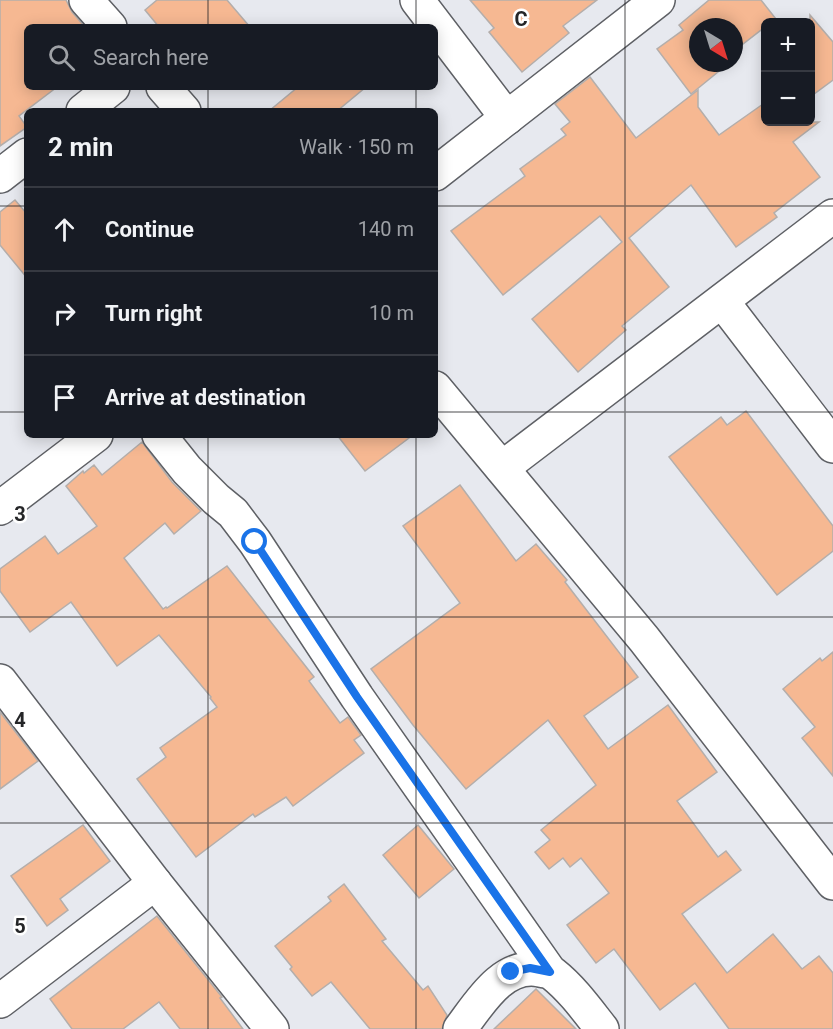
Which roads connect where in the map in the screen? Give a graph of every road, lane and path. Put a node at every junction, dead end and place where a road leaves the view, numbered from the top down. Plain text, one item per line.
1 (86, 0) edge
2 (417, 0) edge
3 (658, 0) edge
4 (107, 24) edge
5 (435, 24) edge
6 (438, 28) edge
7 (109, 90) edge
8 (166, 90) edge
9 (87, 108) edge
10 (181, 108) edge
11 (507, 118) junction
12 (24, 157) edge
13 (438, 172) edge
14 (0, 176) edge
15 (833, 216) edge
16 (722, 301) junction
17 (438, 392) edge
18 (92, 438) edge
19 (161, 438) edge
20 (833, 446) edge
21 (502, 468) junction
22 (0, 508) edge
23 (0, 681) edge
24 (833, 882) edge
25 (155, 883) junction
26 (550, 972) junction
27 (0, 1001) edge
28 (272, 1029) edge
29 (459, 1029) edge
30 (602, 1029) edge

1 - 4 street
2 - 5 street
3 - 11 street
6 - 11 street
7 - 9 street
8 - 10 street
11 - 13 street
12 - 14 street
15 - 16 street
16 - 20 street
16 - 21 street
17 - 21 street
18 - 22 street
19 - 26 street
21 - 24 street
23 - 25 street
25 - 27 street
25 - 28 street
26 - 29 street
26 - 30 street

